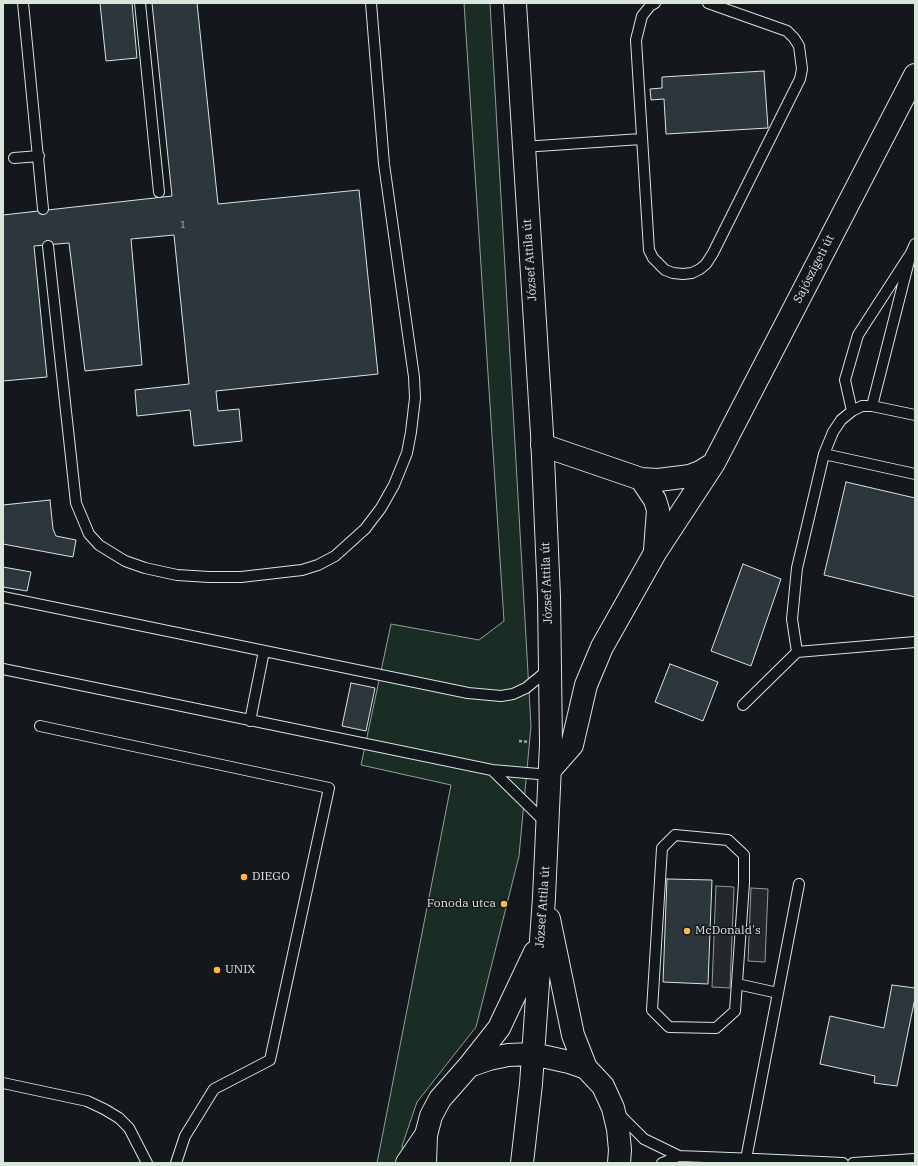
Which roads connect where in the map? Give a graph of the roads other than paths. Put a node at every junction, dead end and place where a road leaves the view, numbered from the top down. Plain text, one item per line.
1 (23, 3) edge
2 (140, 3) edge
3 (371, 3) edge
4 (515, 3) edge
5 (655, 3) edge
6 (708, 3) edge
7 (915, 75) edge
8 (641, 139) junction
9 (523, 147) junction
10 (39, 156) junction
11 (14, 158) dead end
12 (159, 192) dead end
13 (43, 209) dead end
14 (48, 246) dead end
15 (914, 250) edge
16 (872, 406) junction
17 (852, 411) junction
18 (915, 415) edge
19 (542, 445) junction
20 (824, 454) junction
21 (714, 463) junction
22 (915, 474) edge
23 (641, 479) junction
24 (655, 554) junction
25 (3, 597) edge
26 (915, 642) edge
27 (264, 651) junction
28 (797, 652) junction
29 (3, 669) edge
30 (549, 669) junction
31 (743, 705) dead end
32 (250, 721) junction
33 (40, 726) dead end
34 (492, 770) junction
35 (550, 773) junction
36 (548, 825) junction
37 (799, 884) dead end
38 (544, 897) junction
39 (541, 938) junction
40 (737, 984) junction
41 (778, 993) junction
42 (533, 1054) junction
43 (469, 1066) junction
44 (586, 1068) junction
45 (3, 1083) edge
46 (613, 1108) junction
47 (426, 1135) junction
48 (679, 1156) junction
49 (746, 1159) junction
50 (915, 1159) edge
51 (756, 1161) edge
52 (147, 1163) edge
53 (176, 1163) edge
54 (407, 1163) edge
55 (425, 1163) edge
56 (522, 1163) edge
57 (619, 1163) edge
58 (662, 1163) edge
59 (843, 1163) edge
60 (853, 1163) edge

1 - 10 lane
2 - 12 lane
3 - 14 lane
4 - 9 main road, József Attila út
5 - 8 lane
6 - 8 lane
7 - 21 main road, Sajószigeti út
8 - 9 lane
9 - 19 main road, József Attila út
10 - 11 lane
10 - 13 lane
15 - 16 lane
15 - 17 lane
16 - 17 lane
16 - 18 lane
17 - 20 lane
19 - 23 main road
19 - 30 main road, József Attila út
20 - 22 lane
20 - 28 lane
21 - 23 main road
21 - 24 main road, Sajószigeti út
23 - 24 main road
24 - 35 main road, Sajószigeti út
25 - 27 lane
26 - 28 lane
27 - 30 lane
27 - 32 lane
28 - 31 lane
29 - 32 lane
30 - 35 main road, József Attila út
32 - 34 lane
33 - 53 lane
34 - 35 lane
34 - 36 lane
35 - 36 main road, József Attila út
36 - 38 main road, József Attila út
37 - 41 lane
38 - 39 main road, József Attila út
38 - 44 main road
39 - 42 main road, József Attila út
39 - 43 main road
40 - 40 lane
40 - 41 lane
41 - 49 lane
42 - 43 main road
42 - 44 main road
42 - 56 main road, József Attila út
43 - 47 main road
44 - 46 main road
45 - 52 lane
46 - 48 lane
46 - 57 main road
47 - 54 main road
47 - 55 main road
48 - 49 lane
48 - 58 lane
49 - 51 lane
50 - 60 lane
51 - 59 lane

